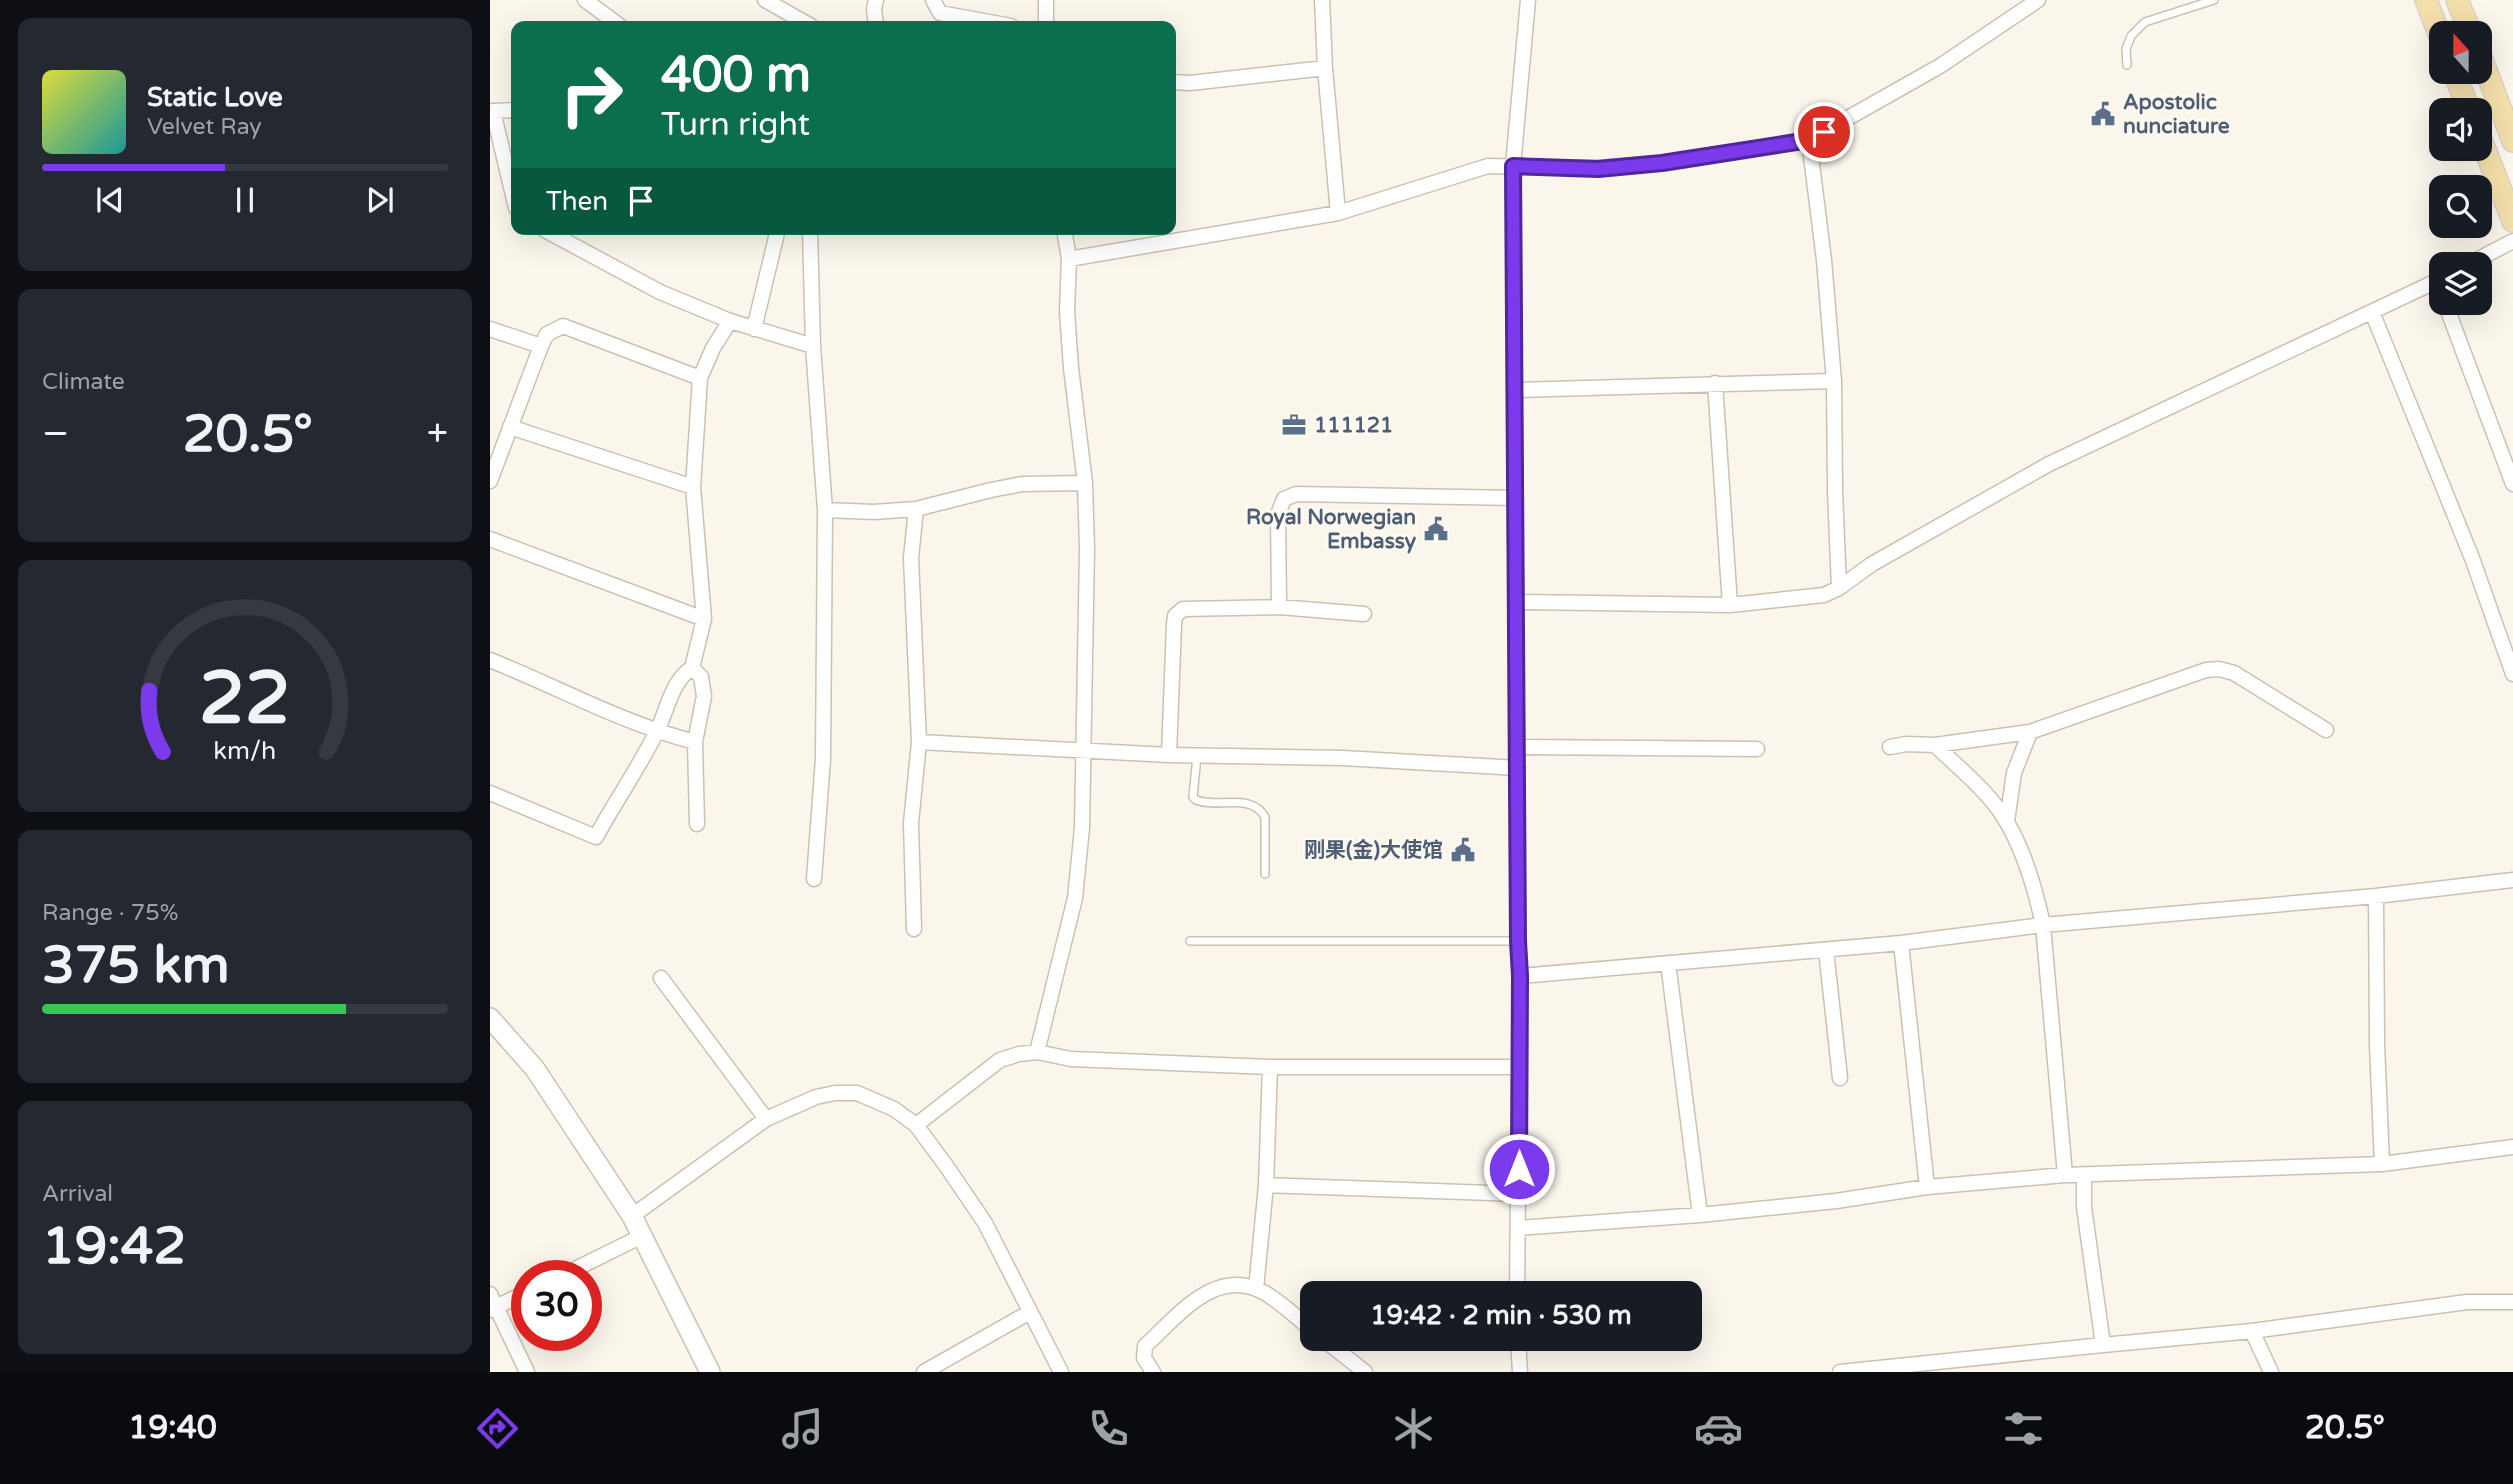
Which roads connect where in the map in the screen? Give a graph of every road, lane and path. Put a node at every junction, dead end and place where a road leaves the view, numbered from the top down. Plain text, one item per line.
1 (585, 0) edge
2 (765, 0) edge
3 (876, 0) edge
4 (1046, 0) edge
5 (1322, 0) edge
6 (1528, 0) edge
7 (2038, 0) edge
8 (2214, 0) edge
9 (2426, 0) edge
10 (2457, 0) edge
11 (937, 6) edge
12 (613, 21) edge
13 (802, 21) edge
14 (875, 21) edge
15 (992, 21) edge
16 (1046, 21) edge
17 (2434, 21) edge
18 (2466, 21) edge
19 (2127, 65) dead end
20 (1325, 68) junction
21 (1176, 82) edge
22 (2491, 84) edge
23 (491, 106) edge
24 (511, 109) edge
25 (1809, 140) junction
26 (2513, 141) edge
27 (2489, 161) edge
28 (1513, 166) junction
29 (511, 188) edge
30 (1338, 213) junction
31 (2513, 222) edge
32 (554, 235) edge
33 (777, 235) edge
34 (810, 235) edge
35 (1065, 235) edge
36 (2513, 241) edge
37 (2492, 252) edge
38 (1069, 259) junction
39 (2429, 289) edge
40 (2372, 312) junction
41 (2450, 315) edge
42 (730, 321) junction
43 (490, 329) edge
44 (754, 329) junction
45 (541, 346) junction
46 (813, 346) junction
47 (700, 378) junction
48 (1834, 381) junction
49 (1715, 383) junction
50 (1516, 390) junction
51 (510, 427) junction
52 (490, 481) edge
53 (1085, 483) junction
54 (2513, 484) edge
55 (693, 487) junction
56 (1516, 498) junction
57 (916, 509) junction
58 (825, 510) junction
59 (490, 539) edge
60 (1839, 589) junction
61 (1516, 602) junction
62 (1730, 605) junction
63 (1279, 607) junction
64 (1364, 614) dead end
65 (704, 619) junction
66 (490, 660) edge
67 (692, 668) junction
68 (2513, 674) edge
69 (2326, 730) dead end
70 (657, 732) junction
71 (2030, 732) junction
72 (695, 742) junction
73 (919, 742) junction
74 (1935, 745) junction
75 (1518, 747) junction
76 (1890, 747) dead end
77 (1084, 749) junction
78 (1757, 749) dead end
79 (1169, 755) junction
80 (1197, 755) junction
81 (1518, 768) junction
82 (490, 793) edge
83 (2007, 821) junction
84 (697, 824) dead end
85 (1265, 874) dead end
86 (814, 879) dead end
87 (2513, 880) edge
88 (2376, 896) junction
89 (2043, 925) junction
90 (914, 929) dead end
91 (1190, 941) dead end
92 (1518, 941) junction
93 (1902, 943) junction
94 (1826, 950) junction
95 (1668, 963) junction
96 (1520, 976) junction
97 (661, 978) dead end
98 (490, 1018) edge
99 (1037, 1052) junction
100 (1270, 1067) junction
101 (1519, 1067) junction
102 (1840, 1078) dead end
103 (766, 1119) junction
104 (916, 1125) junction
105 (2513, 1147) edge
106 (2382, 1164) junction
107 (2065, 1175) junction
108 (2084, 1175) junction
109 (1266, 1185) junction
110 (1927, 1187) junction
111 (1520, 1194) junction
112 (1700, 1214) junction
113 (632, 1216) junction
114 (1518, 1228) junction
115 (642, 1236) junction
116 (593, 1260) edge
117 (1517, 1281) edge
118 (1256, 1289) junction
119 (511, 1297) edge
120 (2513, 1302) edge
121 (492, 1304) edge
122 (1030, 1312) junction
123 (1300, 1321) edge
124 (2252, 1331) junction
125 (2103, 1345) junction
126 (1338, 1351) edge
127 (1519, 1351) edge
128 (527, 1372) edge
129 (710, 1372) edge
130 (924, 1372) edge
131 (1061, 1372) edge
132 (1153, 1372) edge
133 (1365, 1372) edge
134 (1520, 1372) edge
135 (1840, 1372) edge
136 (2271, 1372) edge

1 - 12 street
2 - 13 street
3 - 14 street
4 - 16 street
5 - 20 street
6 - 28 street
7 - 25 street
8 - 19 lane
9 - 17 main road
10 - 18 main road
11 - 15 street
20 - 21 street
20 - 30 street
22 - 26 main road
23 - 24 street
23 - 29 street
25 - 28 street
25 - 48 street
27 - 31 main road
28 - 30 street
28 - 50 street
30 - 38 street
32 - 42 street
33 - 44 street
34 - 46 street
35 - 38 street
36 - 37 street
38 - 53 street
39 - 40 street
40 - 60 street
40 - 68 street
41 - 54 street
42 - 44 street
42 - 47 street
43 - 45 street
44 - 46 street
45 - 47 street
45 - 51 street
46 - 58 street
47 - 55 street
48 - 49 street
48 - 60 street
49 - 50 street
49 - 62 street
50 - 56 street
51 - 52 street
51 - 55 street
53 - 57 street
53 - 77 street
55 - 65 street
56 - 61 street
56 - 63 street
57 - 58 street
57 - 73 street
58 - 86 street
59 - 65 street
60 - 62 street
61 - 62 street
61 - 75 street
63 - 64 street
63 - 79 street
65 - 67 street
66 - 70 street
67 - 70 street
67 - 72 street
69 - 71 street
70 - 72 street
70 - 82 street
71 - 74 street
71 - 83 street
72 - 84 street
73 - 77 street
73 - 90 street
74 - 76 street
74 - 83 street
75 - 78 street
75 - 81 street
77 - 79 street
77 - 99 street
79 - 80 street
80 - 81 street
80 - 85 lane
81 - 92 street
83 - 89 street
87 - 88 street
88 - 89 street
88 - 106 street
89 - 93 street
89 - 107 street
91 - 92 lane
92 - 96 street
93 - 94 street
93 - 110 street
94 - 95 street
94 - 102 street
95 - 96 street
95 - 112 street
96 - 101 street
97 - 103 street
98 - 113 street
99 - 100 street
99 - 104 street
100 - 101 street
100 - 109 street
101 - 111 street
103 - 104 street
103 - 113 street
104 - 122 street
105 - 106 street
106 - 108 street
107 - 108 street
107 - 110 street
108 - 125 street
109 - 111 street
109 - 118 street
110 - 112 street
111 - 114 street
112 - 114 street
113 - 115 street
114 - 117 street
115 - 116 street
115 - 129 street
118 - 123 street
118 - 132 street
119 - 121 street
120 - 124 street
121 - 128 street
122 - 130 street
122 - 131 street
124 - 125 street
124 - 136 street
125 - 135 street
126 - 133 street
127 - 134 street

